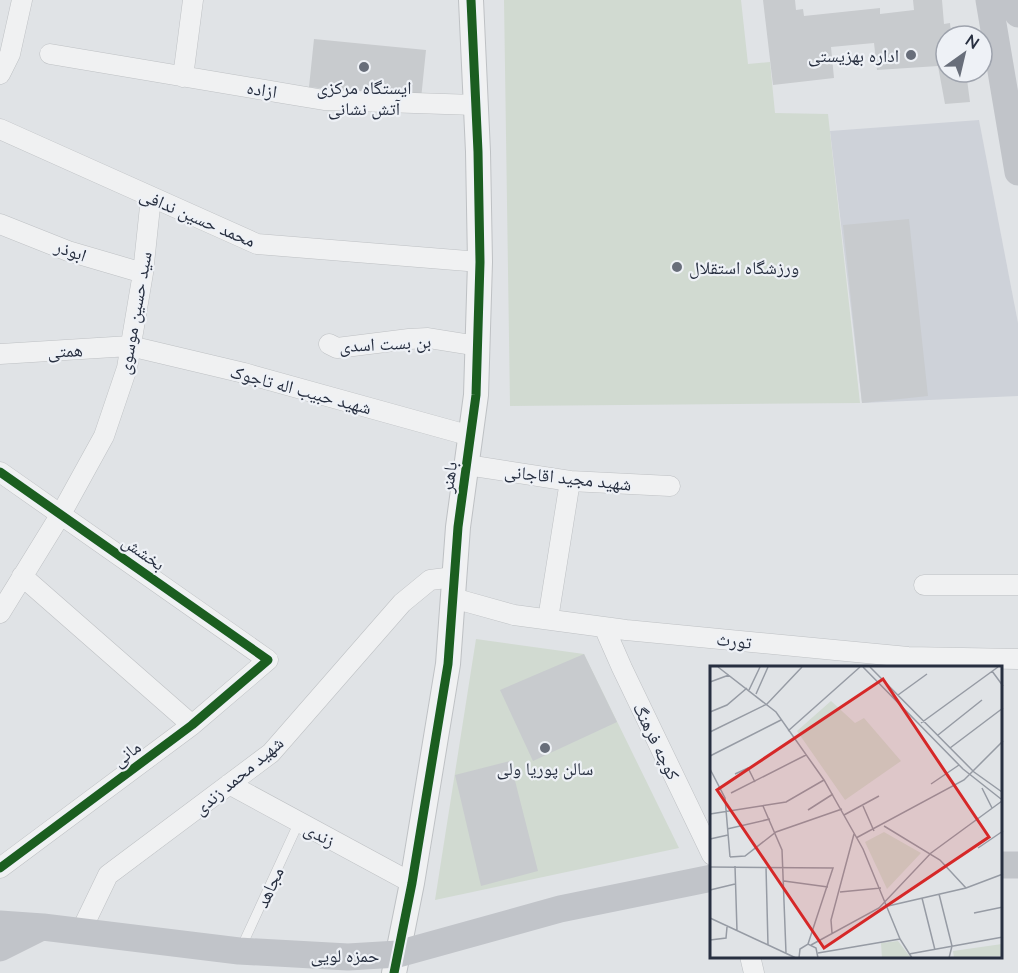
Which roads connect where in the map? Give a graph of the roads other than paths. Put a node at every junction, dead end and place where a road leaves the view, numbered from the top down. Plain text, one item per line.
1 (22, 0) edge
2 (193, 0) edge
3 (471, 0) edge
4 (988, 0) edge
5 (1015, 0) edge
6 (1018, 14) edge
7 (50, 54) dead end
8 (0, 74) edge
9 (183, 76) junction
10 (475, 105) junction
11 (0, 129) edge
12 (1018, 172) edge
13 (151, 197) junction
14 (0, 224) edge
15 (480, 262) junction
16 (143, 273) junction
17 (329, 344) dead end
18 (130, 346) junction
19 (477, 346) junction
20 (0, 354) edge
21 (471, 436) junction
22 (467, 465) junction
23 (0, 472) edge
24 (570, 481) junction
25 (670, 486) dead end
26 (62, 514) junction
27 (22, 576) junction
28 (924, 585) dead end
29 (1018, 585) edge
30 (454, 588) junction
31 (0, 613) edge
32 (548, 620) junction
33 (604, 627) junction
34 (1018, 659) edge
35 (268, 660) joint
36 (192, 725) junction
37 (229, 784) junction
38 (299, 822) junction
39 (710, 851) edge
40 (0, 868) edge
41 (710, 878) edge
42 (412, 883) junction
43 (0, 924) edge
44 (43, 927) junction
45 (81, 931) junction
46 (0, 948) edge
47 (239, 951) junction
48 (750, 958) edge
49 (396, 964) edge
50 (754, 973) edge

1 - 8 street
2 - 9 street
3 - 10 street, باهنر
4 - 12 main road
5 - 6 main road
7 - 9 street, ازاده
9 - 10 street, ازاده
10 - 15 street, باهنر
11 - 13 street, محمد حسین ندافی
13 - 15 street, محمد حسین ندافی
13 - 16 street, سید حسین موسوی
14 - 16 street, ابوذر
15 - 19 street, باهنر
16 - 18 street, سید حسین موسوی
17 - 19 street, بن بست اسدی
18 - 20 street, همتی
18 - 21 street, شهید حبیب اله تاجوک
18 - 26 street, سید حسین موسوی
19 - 21 street, باهنر
21 - 22 street, باهنر
22 - 24 street, شهید مجید اقاجانی
22 - 30 street, باهنر
23 - 26 street, بخشش
24 - 25 street, شهید مجید اقاجانی
24 - 32 street
26 - 27 street, سید حسین موسوی
26 - 35 street, بخشش
27 - 31 street, سید حسین موسوی
27 - 36 street
28 - 29 street
30 - 32 street, تورث
30 - 37 street, شهید محمد زندی
30 - 42 street, باهنر
32 - 33 street, تورث
33 - 34 street, تورث
33 - 39 street, کوچه فرهنگ
35 - 36 street, مانی
36 - 40 street, مانی
37 - 38 street, زندی
37 - 45 street, شهید محمد زندی
38 - 42 street, زندی
38 - 47 lane, مجاهد
41 - 49 main road, حمزه لویی
42 - 49 street, باهنر
43 - 44 main road, حمزه لویی
44 - 45 main road, حمزه لویی
44 - 46 main road
45 - 47 main road, حمزه لویی
47 - 49 main road, حمزه لویی
48 - 50 street

